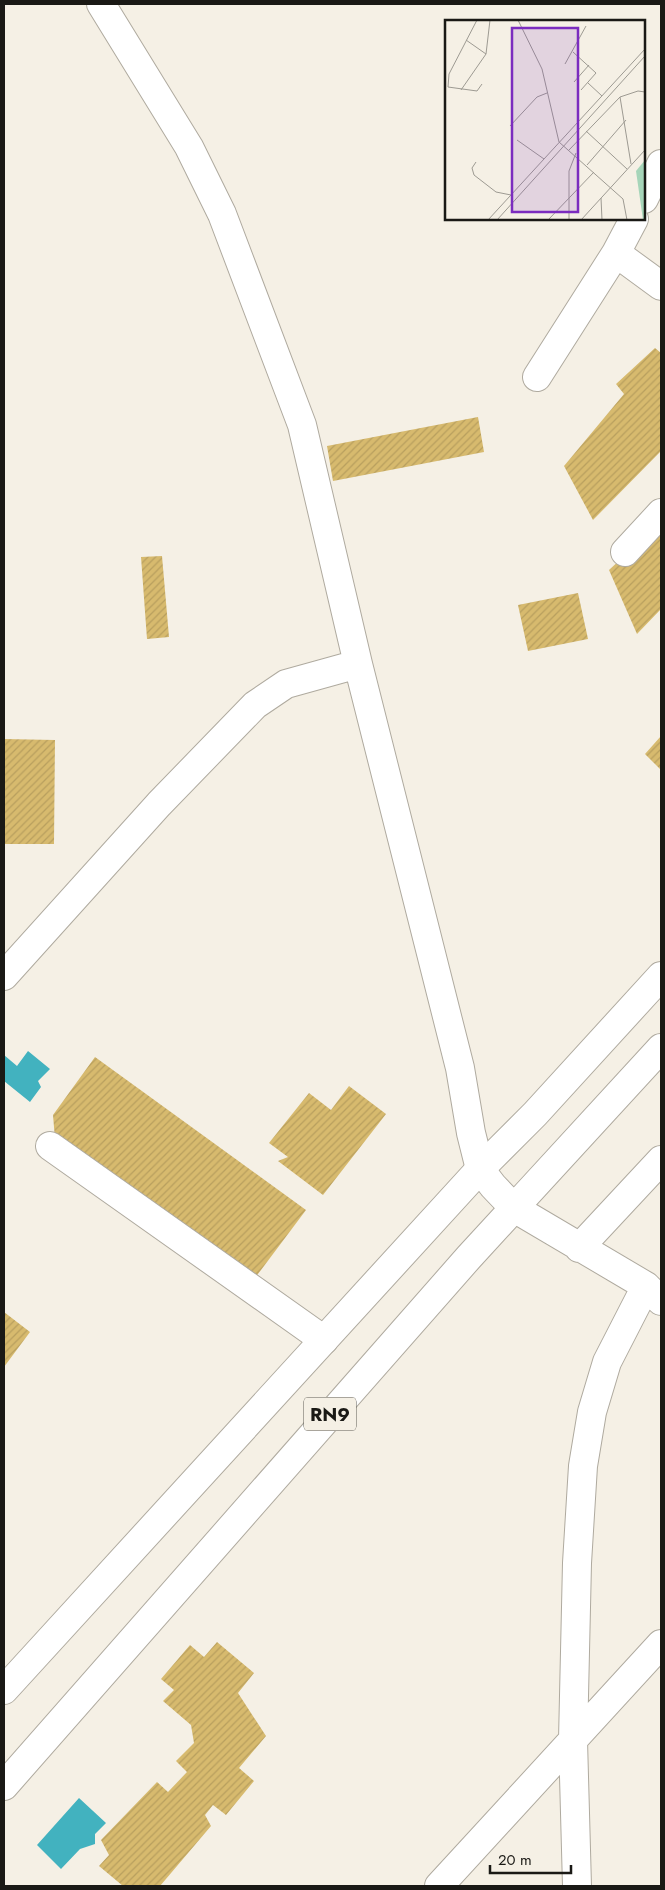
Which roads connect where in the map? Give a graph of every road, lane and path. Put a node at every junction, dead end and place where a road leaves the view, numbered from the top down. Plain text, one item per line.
1 (101, 4) edge
2 (661, 164) edge
3 (645, 197) edge
4 (633, 220) edge
5 (616, 253) junction
6 (661, 286) edge
7 (537, 377) dead end
8 (661, 513) edge
9 (625, 552) dead end
10 (358, 664) junction
11 (4, 976) edge
12 (661, 976) edge
13 (661, 1048) edge
14 (50, 1146) dead end
15 (661, 1160) edge
16 (480, 1169) junction
17 (514, 1208) junction
18 (579, 1248) junction
19 (654, 1293) edge
20 (324, 1340) junction
21 (661, 1644) edge
22 (4, 1690) edge
23 (573, 1740) junction
24 (4, 1786) edge
25 (438, 1886) edge
26 (577, 1886) edge

1 - 10 street
2 - 3 street
4 - 5 street
5 - 6 street
5 - 7 street
8 - 9 street
10 - 11 street
10 - 16 street
12 - 16 street, RN9
13 - 17 street, RN9
14 - 20 street
15 - 18 street
16 - 17 street
16 - 20 street, RN9
17 - 18 street
17 - 24 street, RN9
18 - 19 street
19 - 23 street
20 - 22 street, RN9
21 - 23 street
23 - 25 street
23 - 26 street

